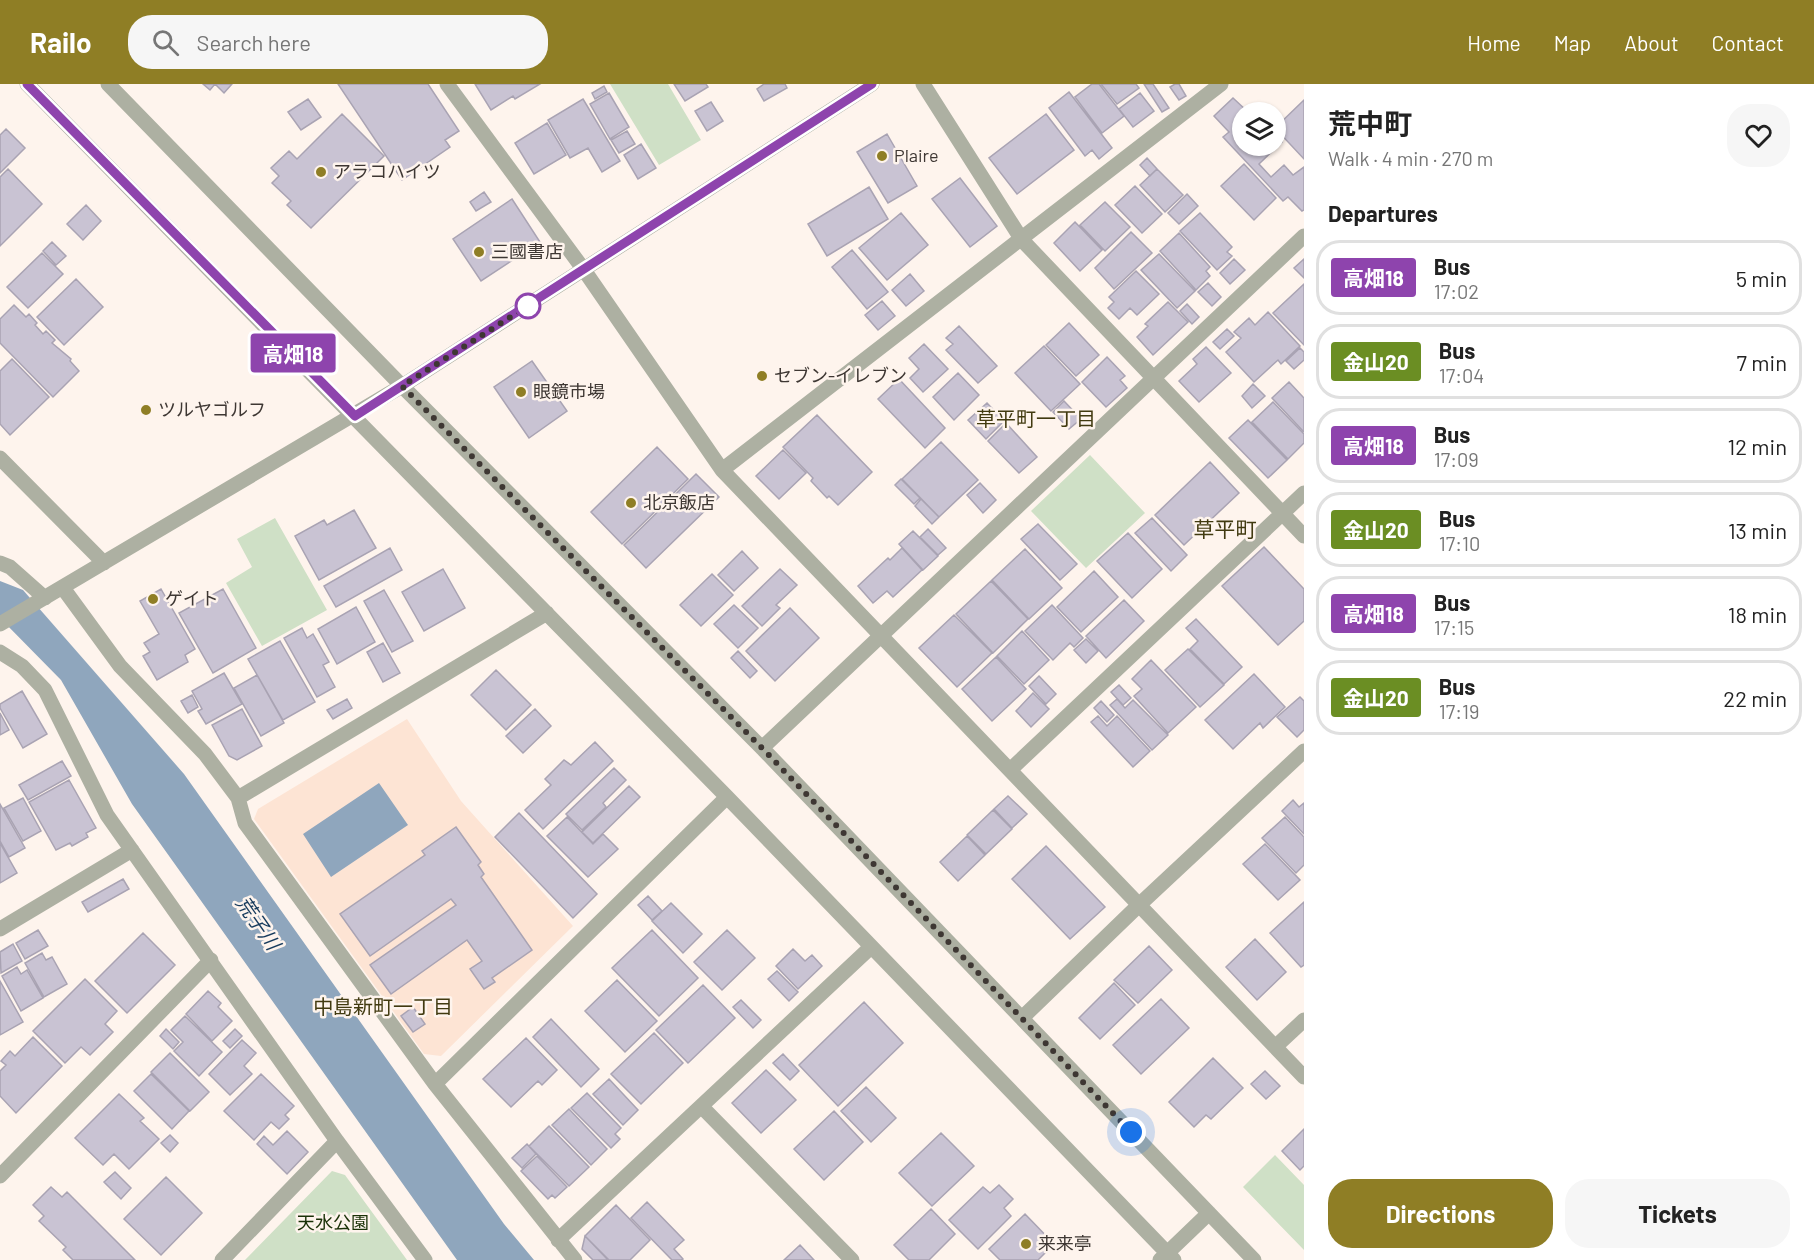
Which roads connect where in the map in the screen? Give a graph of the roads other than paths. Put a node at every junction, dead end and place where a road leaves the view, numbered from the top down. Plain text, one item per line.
1 (27, 84) edge
2 (108, 84) edge
3 (447, 84) edge
4 (872, 84) edge
5 (922, 84) edge
6 (1221, 84) edge
7 (1304, 236) edge
8 (1022, 240) junction
9 (584, 270) junction
10 (1154, 378) junction
11 (402, 386) junction
12 (355, 416) junction
13 (0, 458) edge
14 (722, 470) junction
15 (1304, 493) edge
16 (1282, 513) junction
17 (1304, 536) edge
18 (0, 563) edge
19 (104, 563) junction
20 (63, 588) junction
21 (45, 598) junction
22 (547, 613) junction
23 (0, 624) edge
24 (881, 636) junction
25 (0, 652) edge
26 (762, 748) junction
27 (1304, 751) edge
28 (1010, 770) junction
29 (727, 797) junction
30 (238, 798) junction
31 (132, 850) junction
32 (1139, 905) junction
33 (0, 929) edge
34 (871, 947) junction
35 (211, 960) junction
36 (1022, 1018) junction
37 (1304, 1020) edge
38 (1275, 1047) junction
39 (1304, 1077) edge
40 (435, 1084) junction
41 (701, 1106) junction
42 (337, 1141) junction
43 (0, 1176) edge
44 (1209, 1213) junction
45 (558, 1240) junction
46 (1167, 1258) edge
47 (222, 1260) edge
48 (425, 1260) edge
49 (575, 1260) edge
50 (852, 1260) edge
51 (1254, 1260) edge

1 - 12 street
2 - 11 street
3 - 9 street
4 - 9 street
5 - 8 street
6 - 8 street
7 - 10 street
8 - 10 street
8 - 14 street
9 - 11 street
9 - 14 street
10 - 16 street
10 - 24 street
11 - 12 street
11 - 26 street
12 - 19 street
12 - 22 street
13 - 19 street
14 - 24 street
15 - 16 street
16 - 17 street
16 - 28 street
18 - 21 street
19 - 20 street
20 - 21 street
20 - 30 street
21 - 23 street
22 - 29 street
22 - 30 street
24 - 26 street
24 - 28 street
25 - 31 street
26 - 36 street
27 - 32 street
28 - 32 street
29 - 34 street
29 - 40 street
30 - 40 street
31 - 33 street
31 - 35 street
32 - 36 street
32 - 38 street
34 - 41 street
34 - 46 street
35 - 42 street
35 - 43 street
36 - 44 street
37 - 38 street
38 - 39 street
40 - 45 street
41 - 45 street
41 - 50 street
42 - 47 street
42 - 48 street
44 - 46 street
44 - 51 street
45 - 49 street

